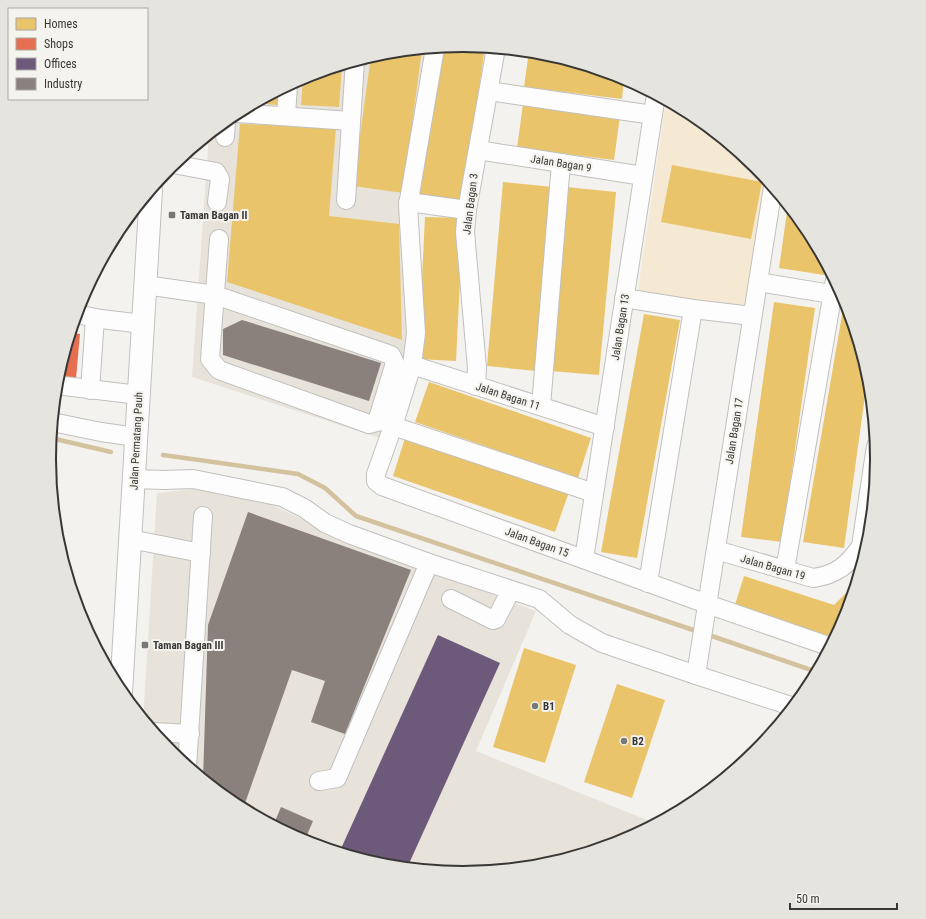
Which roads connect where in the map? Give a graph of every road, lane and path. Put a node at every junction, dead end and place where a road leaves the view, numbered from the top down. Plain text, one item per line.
1 (435, 53) edge
2 (495, 53) edge
3 (355, 67) edge
4 (489, 91) junction
5 (288, 92) edge
6 (655, 101) edge
7 (248, 114) edge
8 (653, 115) junction
9 (286, 116) junction
10 (351, 121) junction
11 (478, 150) junction
12 (561, 164) junction
13 (181, 165) edge
14 (644, 176) junction
15 (772, 194) edge
16 (150, 199) edge
17 (346, 200) dead end
18 (217, 202) dead end
19 (408, 202) junction
20 (467, 210) junction
21 (219, 239) dead end
22 (758, 282) junction
23 (145, 285) junction
24 (833, 290) edge
25 (215, 295) junction
26 (836, 297) edge
27 (624, 298) junction
28 (694, 309) junction
29 (82, 315) edge
30 (752, 316) junction
31 (95, 318) junction
32 (143, 324) junction
33 (412, 365) junction
34 (62, 386) edge
35 (476, 386) junction
36 (90, 390) junction
37 (139, 395) junction
38 (541, 406) junction
39 (57, 423) edge
40 (385, 424) junction
41 (605, 427) junction
42 (136, 438) junction
43 (134, 474) junction
44 (594, 493) junction
45 (869, 494) edge
46 (203, 516) dead end
47 (130, 539) junction
48 (716, 550) junction
49 (201, 553) junction
50 (584, 559) junction
51 (429, 563) junction
52 (784, 570) junction
53 (648, 582) junction
54 (512, 590) junction
55 (451, 599) dead end
56 (706, 612) junction
57 (825, 645) edge
58 (696, 675) junction
59 (122, 682) edge
60 (789, 704) edge
61 (161, 732) edge
62 (190, 734) junction
63 (188, 761) edge
64 (319, 781) dead end

1 - 19 street
2 - 4 street, Jalan Bagan 3
3 - 10 street
4 - 8 street
4 - 11 street, Jalan Bagan 3
5 - 9 street
6 - 8 street, Jalan Bagan 13
7 - 9 street
8 - 14 street, Jalan Bagan 13
9 - 10 street
10 - 17 street
11 - 12 street, Jalan Bagan 9
11 - 20 street, Jalan Bagan 3
12 - 14 street, Jalan Bagan 9
12 - 38 street
13 - 18 street
14 - 27 street, Jalan Bagan 13
15 - 22 street, Jalan Bagan 17
16 - 23 main road, Jalan Permatang Pauh
19 - 20 street
19 - 33 street
20 - 35 street, Jalan Bagan 3
21 - 25 street
22 - 24 street
22 - 30 street, Jalan Bagan 17
23 - 25 street
23 - 32 main road, Jalan Permatang Pauh
25 - 40 street
25 - 40 street
26 - 52 street
27 - 28 street
27 - 41 street, Jalan Bagan 13
28 - 30 street
28 - 53 street
29 - 31 street
30 - 48 street, Jalan Bagan 17
31 - 32 street
31 - 36 street
32 - 37 main road, Jalan Permatang Pauh
33 - 35 street, Jalan Bagan 11
33 - 40 street
34 - 36 street
35 - 38 street, Jalan Bagan 11
36 - 37 street
37 - 42 main road, Jalan Permatang Pauh
38 - 41 street, Jalan Bagan 11
39 - 42 street
40 - 44 street
40 - 50 street, Jalan Bagan 15
41 - 44 street, Jalan Bagan 13
42 - 43 main road, Jalan Permatang Pauh
43 - 47 main road, Jalan Permatang Pauh
43 - 51 street
44 - 50 street, Jalan Bagan 13
45 - 52 street, Jalan Bagan 19
46 - 49 street
47 - 49 street
47 - 59 main road, Jalan Permatang Pauh
48 - 52 street, Jalan Bagan 19
48 - 56 street, Jalan Bagan 17
49 - 62 street
50 - 53 street, Jalan Bagan 15
51 - 54 street
51 - 64 street
53 - 56 street, Jalan Bagan 15
54 - 55 street
54 - 58 street
56 - 57 street, Jalan Bagan 15
56 - 58 street, Jalan Bagan 17
58 - 60 street
61 - 62 street
62 - 63 street

